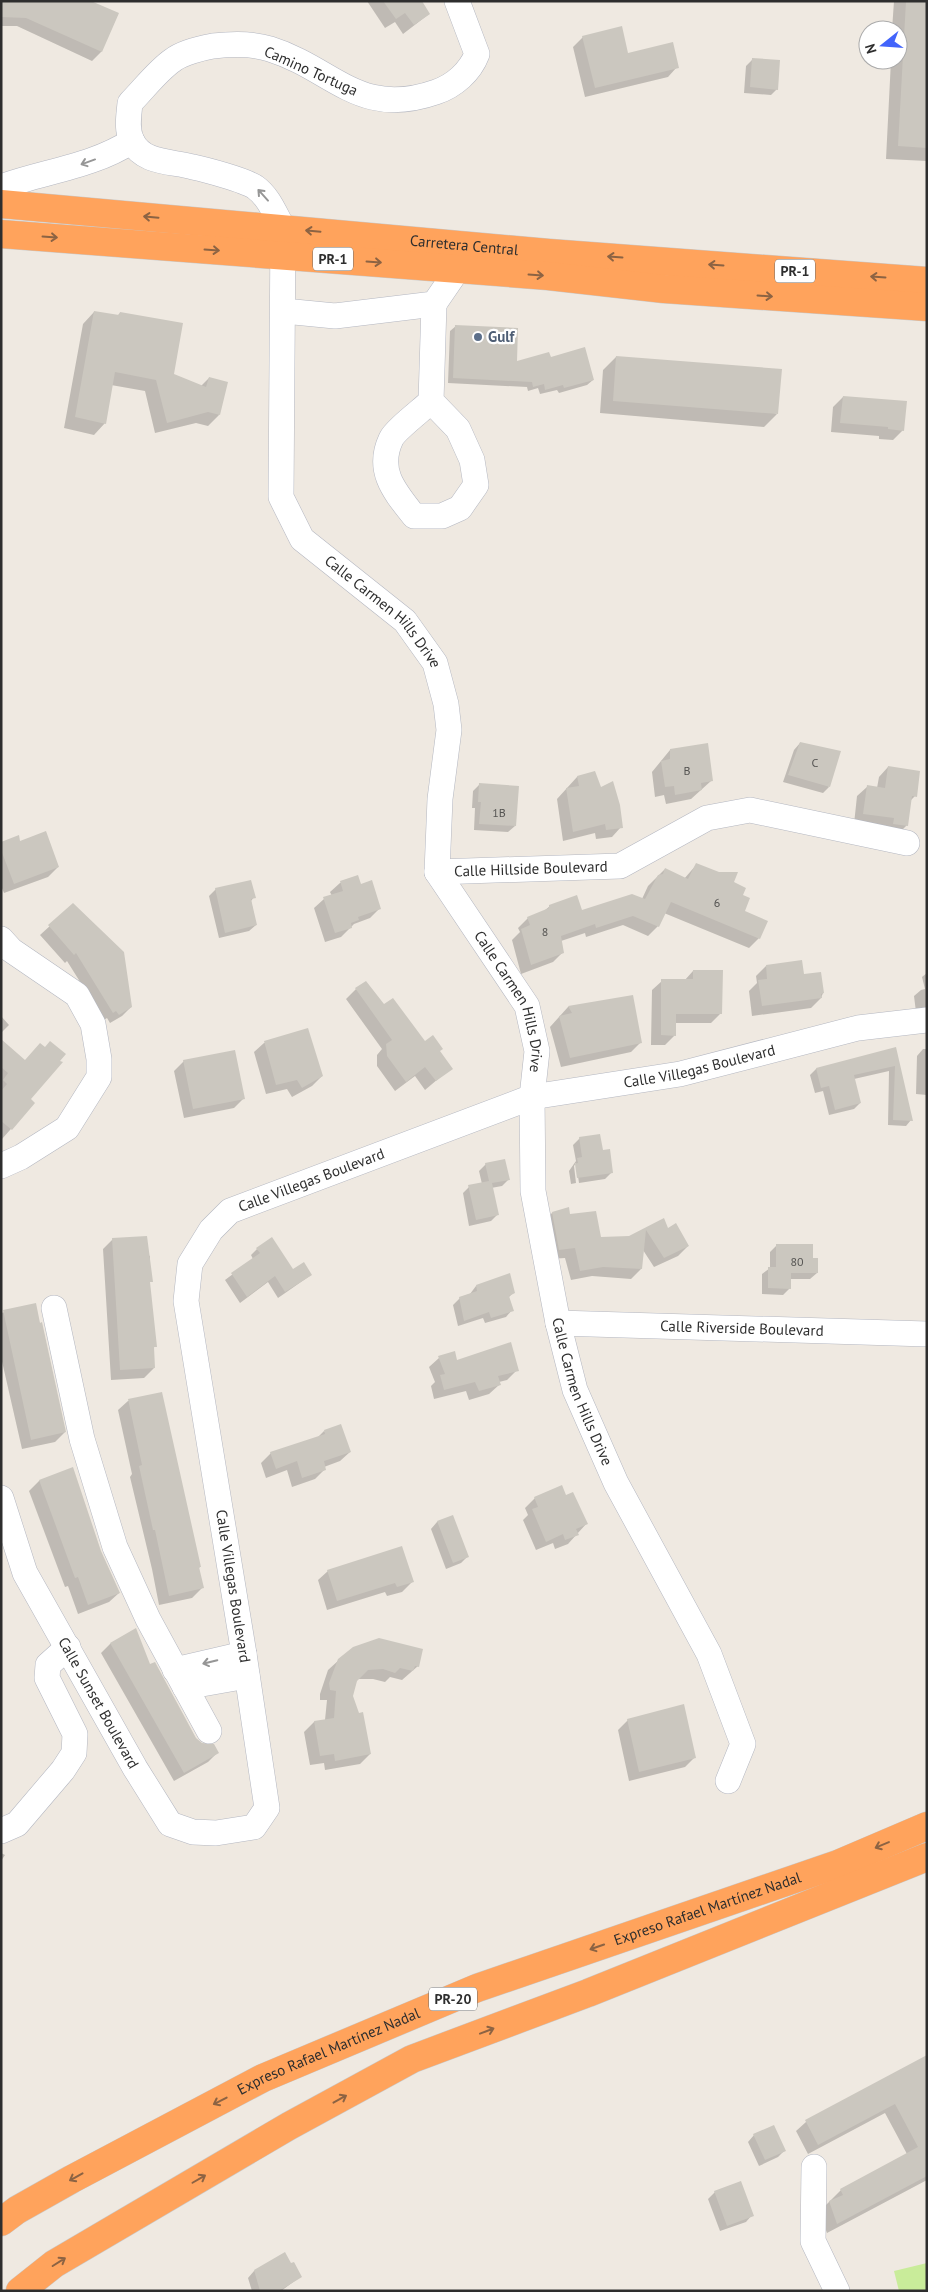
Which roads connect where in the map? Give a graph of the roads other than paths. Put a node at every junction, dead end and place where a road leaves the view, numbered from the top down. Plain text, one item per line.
1 (458, 1) edge
2 (132, 141) junction
3 (1, 187) edge
4 (1, 204) edge
5 (283, 228) junction
6 (1, 234) edge
7 (284, 255) junction
8 (458, 269) junction
9 (927, 281) edge
10 (434, 304) junction
11 (927, 307) edge
12 (284, 311) junction
13 (431, 401) junction
14 (907, 843) dead end
15 (437, 872) junction
16 (1, 939) edge
17 (927, 1020) edge
18 (532, 1096) junction
19 (1, 1166) edge
20 (54, 1308) dead end
21 (558, 1323) junction
22 (927, 1334) edge
23 (1, 1498) edge
24 (68, 1647) junction
25 (246, 1665) junction
26 (180, 1678) junction
27 (209, 1731) dead end
28 (728, 1780) dead end
29 (927, 1826) edge
30 (254, 1827) joint
31 (1, 1831) edge
32 (927, 1857) edge
33 (814, 2167) dead end
34 (1, 2222) edge
35 (20, 2291) edge
36 (838, 2291) edge

1 - 2 street, Camino Tortuga
2 -> 3 street
5 -> 2 street
5 -> 4 highway, Carretera Central / PR-1
5 - 7 street, Calle Carmen Hills Drive
9 -> 5 highway, Carretera Central / PR-1
6 -> 7 highway, Carretera Central / PR-1
7 -> 8 highway, Carretera Central / PR-1
7 - 12 street, Calle Carmen Hills Drive
8 - 10 street
8 -> 11 highway, Carretera Central / PR-1
10 - 12 street
10 - 13 street
12 - 15 street, Calle Carmen Hills Drive
13 - 13 street
14 - 15 street, Calle Hillside Boulevard
15 - 18 street, Calle Carmen Hills Drive
16 - 19 street
17 - 18 street, Calle Villegas Boulevard
18 - 21 street, Calle Carmen Hills Drive
18 - 25 street, Calle Villegas Boulevard
20 - 26 street
21 - 22 street, Calle Riverside Boulevard
21 - 28 street, Calle Carmen Hills Drive
23 - 24 street, Calle Sunset Boulevard
24 - 30 street, Calle Sunset Boulevard
24 - 31 street
25 - 26 street
25 - 30 street, Calle Villegas Boulevard
26 - 27 street
29 -> 34 highway, Expreso Rafael Martínez Nadal / PR-20
35 -> 32 highway, Expreso Rafael Martínez Nadal
33 - 36 street

